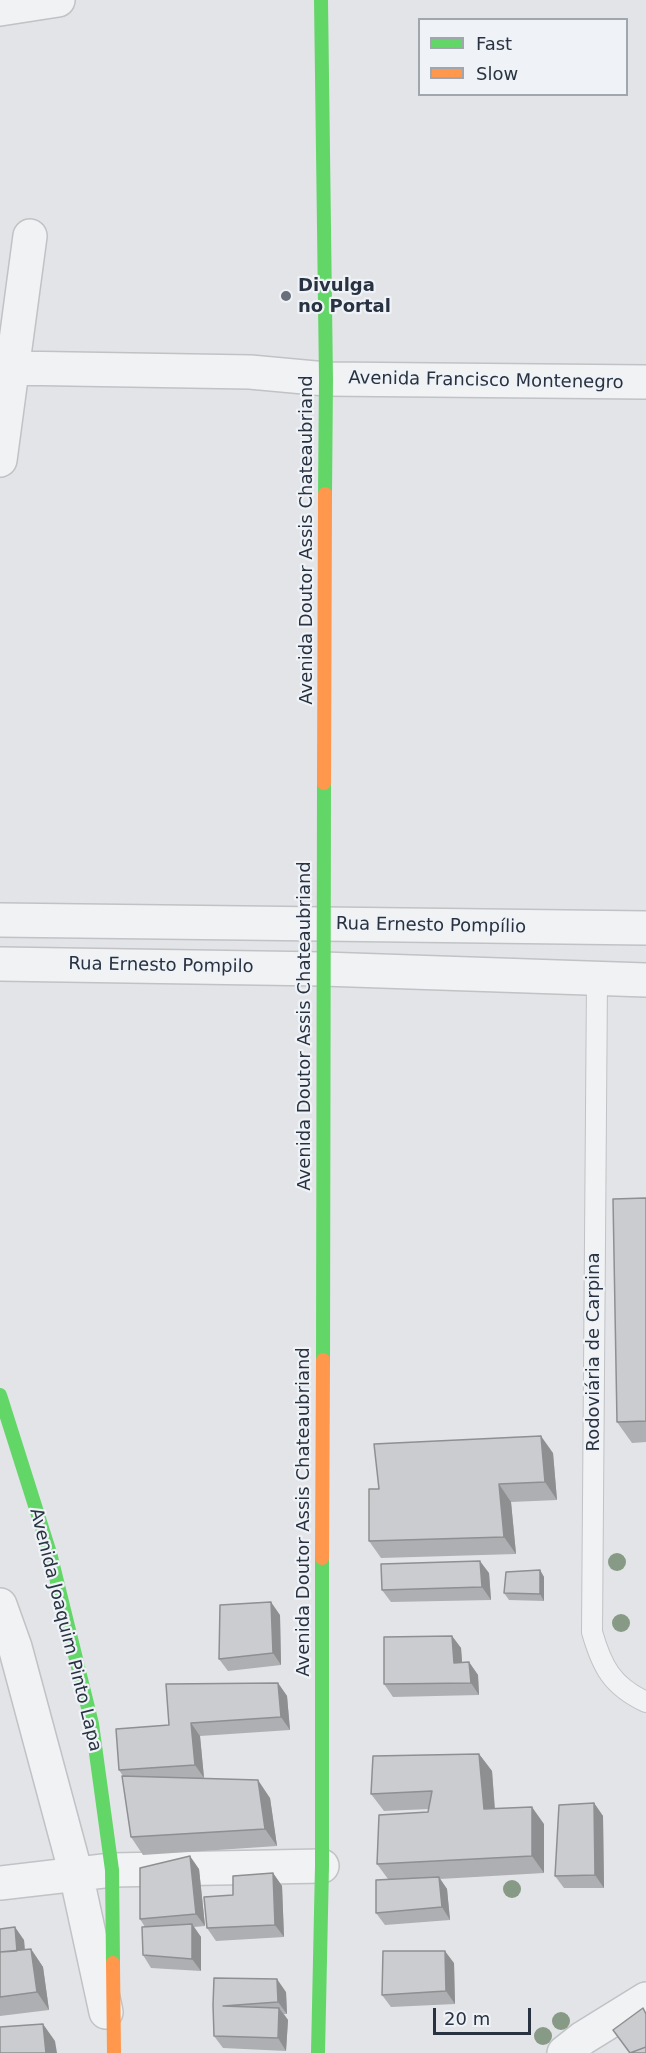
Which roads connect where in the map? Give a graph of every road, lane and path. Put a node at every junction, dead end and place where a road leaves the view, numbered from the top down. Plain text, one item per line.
1 (58, 0) edge
2 (321, 0) edge
3 (0, 9) edge
4 (30, 236) dead end
5 (12, 368) junction
6 (326, 379) junction
7 (646, 382) edge
8 (0, 460) edge
9 (0, 920) edge
10 (323, 925) junction
11 (646, 928) edge
12 (0, 964) edge
13 (322, 969) junction
14 (597, 980) junction
15 (646, 981) edge
16 (0, 1395) edge
17 (0, 1605) edge
18 (646, 1702) edge
19 (322, 1866) junction
20 (112, 1870) junction
21 (76, 1874) junction
22 (0, 1883) edge
23 (646, 1999) edge
24 (114, 2050) edge
25 (318, 2053) edge
26 (564, 2053) edge

1 - 3 street
2 - 6 main road, Avenida Doutor Assis Chateaubriand
4 - 5 street
5 - 6 street, Avenida Francisco Montenegro
5 - 8 street
6 - 7 street, Avenida Francisco Montenegro
6 - 10 main road, Avenida Doutor Assis Chateaubriand
9 - 10 street, Rua Ernesto Pompílio
10 - 11 street, Rua Ernesto Pompílio
10 - 13 main road, Avenida Doutor Assis Chateaubriand
12 - 13 street, Rua Ernesto Pompilo
13 - 14 street
13 - 19 main road, Avenida Doutor Assis Chateaubriand
14 - 15 street
14 - 18 lane, Rodoviária de Carpina
16 - 20 main road, Avenida Joaquim Pinto Lapa
17 - 21 street
19 - 20 street
19 - 25 main road, Avenida Doutor Assis Chateaubriand
20 - 21 street
20 - 24 main road, Avenida Joaquim Pinto Lapa
21 - 22 street
21 - 24 street
23 - 26 street

